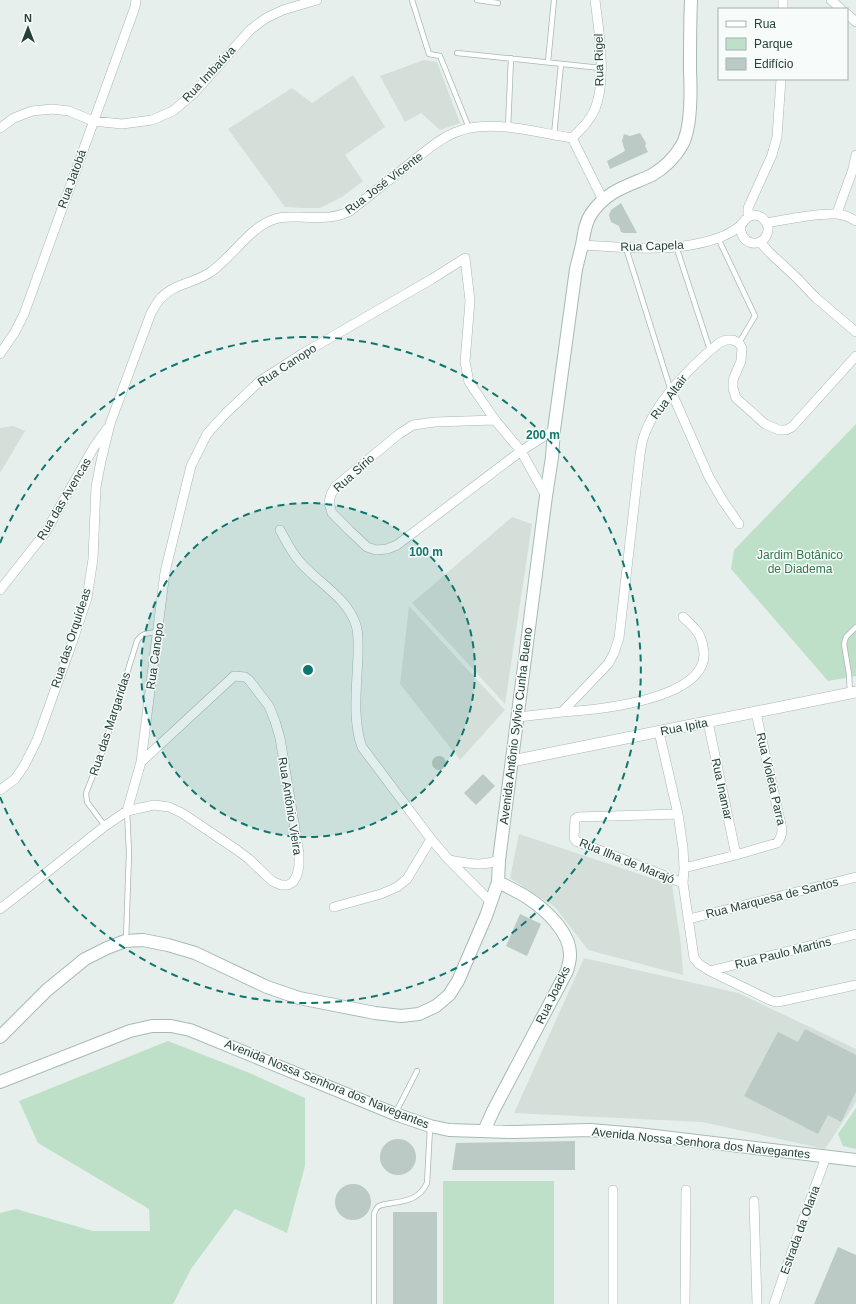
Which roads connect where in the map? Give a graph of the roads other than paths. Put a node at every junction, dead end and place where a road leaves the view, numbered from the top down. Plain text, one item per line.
1 (136, 0) edge
2 (318, 0) edge
3 (416, 0) edge
4 (477, 0) edge
5 (554, 0) edge
6 (595, 0) edge
7 (691, 0) edge
8 (830, 0) edge
9 (413, 2) edge
10 (498, 3) dead end
11 (840, 8) edge
12 (848, 15) edge
13 (856, 22) edge
14 (457, 53) dead end
15 (511, 58) junction
16 (548, 62) junction
17 (561, 64) junction
18 (600, 68) junction
19 (781, 80) edge
20 (93, 121) junction
21 (0, 128) edge
22 (469, 128) junction
23 (508, 128) junction
24 (554, 135) junction
25 (572, 138) junction
26 (856, 155) edge
27 (603, 200) junction
28 (837, 213) junction
29 (748, 217) junction
30 (856, 221) edge
31 (767, 223) junction
32 (741, 225) junction
33 (720, 237) junction
34 (745, 240) junction
35 (760, 242) junction
36 (582, 245) junction
37 (676, 246) junction
38 (626, 248) junction
39 (856, 332) edge
40 (739, 343) junction
41 (710, 350) junction
42 (0, 354) edge
43 (856, 356) edge
44 (671, 391) junction
45 (495, 420) junction
46 (110, 424) junction
47 (554, 430) junction
48 (521, 451) junction
49 (546, 496) junction
50 (739, 524) dead end
51 (280, 530) dead end
52 (0, 590) edge
53 (683, 617) dead end
54 (856, 627) edge
55 (158, 632) junction
56 (853, 693) edge
57 (562, 712) junction
58 (756, 713) junction
59 (518, 717) junction
60 (708, 722) junction
61 (659, 732) junction
62 (512, 761) junction
63 (141, 762) junction
64 (0, 790) edge
65 (127, 811) junction
66 (678, 814) junction
67 (105, 826) junction
68 (431, 839) junction
69 (736, 855) junction
70 (449, 860) junction
71 (499, 860) junction
72 (684, 868) junction
73 (856, 876) edge
74 (498, 882) junction
75 (683, 883) junction
76 (491, 902) junction
77 (334, 907) dead end
78 (0, 909) edge
79 (689, 918) junction
80 (856, 934) edge
81 (126, 941) junction
82 (710, 971) junction
83 (856, 984) edge
84 (0, 1037) edge
85 (417, 1071) dead end
86 (0, 1082) edge
87 (395, 1114) junction
88 (430, 1126) junction
89 (484, 1131) junction
90 (826, 1157) junction
91 (856, 1160) edge
92 (613, 1190) dead end
93 (686, 1190) dead end
94 (754, 1201) dead end
95 (374, 1304) edge
96 (613, 1304) edge
97 (685, 1304) edge
98 (757, 1304) edge
99 (774, 1304) edge

1 - 20 street, Rua Jatobá
2 - 20 street, Rua Imbaúva
3 - 9 lane
4 - 10 lane
5 - 16 lane
6 - 18 street, Rua Rigel
7 - 27 main road, Avenida Antônio Sylvio Cunha Bueno
8 - 11 street
9 - 22 lane
12 - 13 street
14 - 15 lane
15 - 16 lane
15 - 23 lane
16 - 17 lane
17 - 18 lane
17 - 24 lane
18 - 25 street, Rua Rigel
19 - 29 street
20 - 21 street, Rua Imbaúva
20 - 42 street, Rua Jatobá
22 - 23 street, Rua José Vicente
22 - 46 street, Rua José Vicente
23 - 24 street, Rua José Vicente
24 - 25 street, Rua José Vicente
25 - 27 street
26 - 28 street
27 - 36 main road, Avenida Antônio Sylvio Cunha Bueno
28 - 30 street
28 - 31 street
29 - 31 street
29 - 32 street
31 - 35 street
32 - 33 street, Rua Capela
32 - 34 street
33 - 34 street, Rua Capela
33 - 37 street, Rua Capela
33 - 40 lane
34 - 35 street
35 - 39 street
36 - 38 street, Rua Capela
36 - 47 main road, Avenida Antônio Sylvio Cunha Bueno
37 - 38 street, Rua Capela
37 - 41 lane
38 - 44 lane
40 - 41 street, Rua Altair
40 - 43 street
41 - 44 street, Rua Altair
44 - 50 street
44 - 57 street, Rua Altair
45 - 48 street, Rua Canopo
45 - 48 street, Rua Sírio
45 - 55 street, Rua Canopo
46 - 52 street, Rua das Avencas
46 - 64 street, Rua das Orquídeas
47 - 48 street, Rua Sírio
47 - 49 main road, Avenida Antônio Sylvio Cunha Bueno
48 - 49 street, Rua Canopo
49 - 59 main road, Avenida Antônio Sylvio Cunha Bueno
51 - 68 street
53 - 57 street
54 - 56 lane
55 - 63 street, Rua Canopo
55 - 67 lane, Rua das Margaridas
56 - 58 street, Rua Ipita
57 - 59 street
58 - 60 street, Rua Ipita
58 - 69 street, Rua Violeta Parra
59 - 62 main road, Avenida Antônio Sylvio Cunha Bueno
60 - 61 street, Rua Ipita
60 - 69 street, Rua Inamar
61 - 62 street, Rua Ipita
61 - 66 street
62 - 71 main road, Avenida Antônio Sylvio Cunha Bueno
63 - 65 street, Rua Canopo
63 - 65 street, Rua Antônio Vieira
65 - 67 street
65 - 81 lane
66 - 72 street
66 - 75 street, Rua Ilha de Marajó
67 - 78 street
68 - 70 street
68 - 77 street
69 - 72 street, Rua Violeta Parra
70 - 71 street
70 - 76 street
71 - 74 main road, Avenida Antônio Sylvio Cunha Bueno
72 - 75 street
73 - 79 street, Rua Marquesa de Santos
74 - 76 main road, Avenida Antônio Sylvio Cunha Bueno
74 - 89 main road, Rua Joacks
75 - 79 street
76 - 81 main road, Avenida Antônio Sylvio Cunha Bueno
79 - 82 street
80 - 82 street, Rua Paulo Martins
81 - 84 main road, Avenida Antônio Sylvio Cunha Bueno
82 - 83 street
85 - 87 lane
86 - 87 main road, Avenida Nossa Senhora dos Navegantes
87 - 88 main road, Avenida Nossa Senhora dos Navegantes
88 - 89 main road, Avenida Nossa Senhora dos Navegantes
88 - 95 lane
89 - 90 main road, Avenida Nossa Senhora dos Navegantes
90 - 91 main road, Avenida Nossa Senhora dos Navegantes
90 - 99 street, Estrada da Olaria
92 - 96 street
93 - 97 street
94 - 98 street

